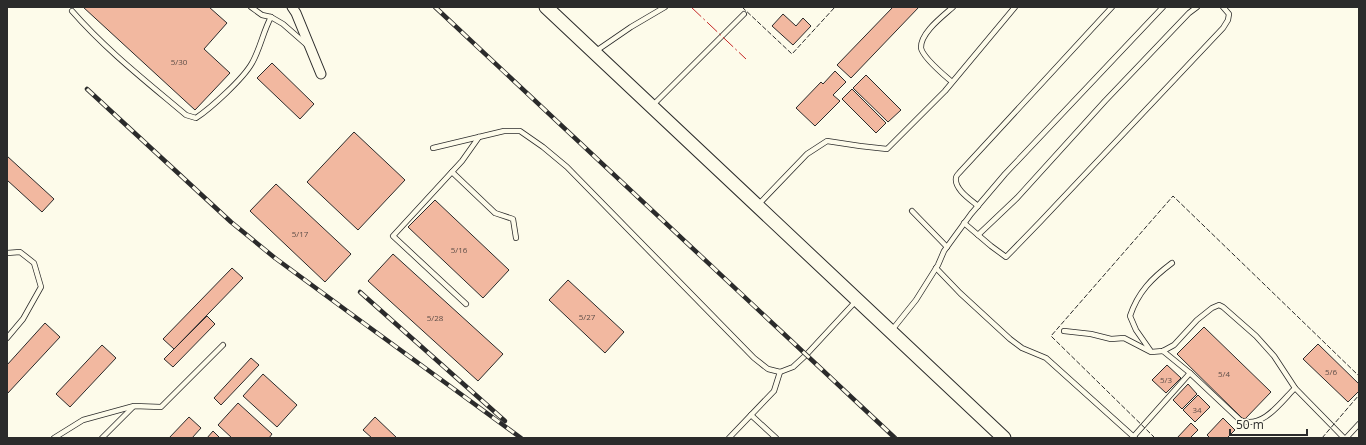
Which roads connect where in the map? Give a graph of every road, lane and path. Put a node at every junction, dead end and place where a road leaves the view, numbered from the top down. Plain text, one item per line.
1 (251, 7) edge
2 (292, 7) edge
3 (546, 7) edge
4 (665, 7) edge
5 (952, 7) edge
6 (1015, 7) edge
7 (1112, 7) edge
8 (1163, 7) edge
9 (1197, 7) edge
10 (1223, 7) edge
11 (72, 11) dead end
12 (744, 14) dead end
13 (271, 17) junction
14 (311, 49) junction
15 (594, 52) junction
16 (321, 74) dead end
17 (952, 82) junction
18 (652, 107) junction
19 (479, 137) junction
20 (433, 148) dead end
21 (452, 172) junction
22 (757, 206) junction
23 (978, 206) junction
24 (912, 211) dead end
25 (964, 223) junction
26 (978, 235) junction
27 (516, 238) dead end
28 (947, 247) junction
29 (7, 253) edge
30 (1172, 264) dead end
31 (936, 268) junction
32 (857, 300) junction
33 (466, 304) dead end
34 (1064, 331) dead end
35 (891, 332) junction
36 (7, 338) edge
37 (223, 345) dead end
38 (1163, 350) junction
39 (1151, 352) junction
40 (780, 372) junction
41 (1190, 373) junction
42 (1295, 388) junction
43 (134, 406) junction
44 (751, 415) junction
45 (1359, 424) edge
46 (1135, 437) edge
47 (54, 438) edge
48 (102, 438) edge
49 (729, 438) edge
50 (776, 438) edge
51 (1004, 438) edge
52 (1345, 438) edge

1 - 13 lane
2 - 14 street
3 - 15 main road
4 - 15 lane
5 - 17 lane
6 - 17 lane
7 - 23 lane
8 - 23 lane
9 - 26 lane
10 - 26 lane
11 - 13 lane
12 - 18 lane
13 - 14 lane
14 - 16 street
15 - 18 main road
17 - 22 lane
18 - 22 main road
19 - 20 lane
19 - 21 lane
19 - 40 lane
21 - 27 lane
21 - 33 lane
22 - 32 main road
23 - 25 lane
24 - 28 lane
25 - 26 lane
25 - 28 lane
28 - 31 lane
29 - 36 lane
30 - 39 lane
31 - 35 lane
31 - 46 lane
32 - 35 main road
32 - 40 lane
34 - 39 lane
35 - 51 main road
37 - 43 lane
38 - 39 lane
38 - 41 lane
38 - 42 lane
40 - 44 lane
41 - 42 lane
41 - 46 lane
42 - 52 lane
43 - 47 lane
43 - 48 lane
44 - 49 lane
44 - 50 lane
45 - 52 lane

